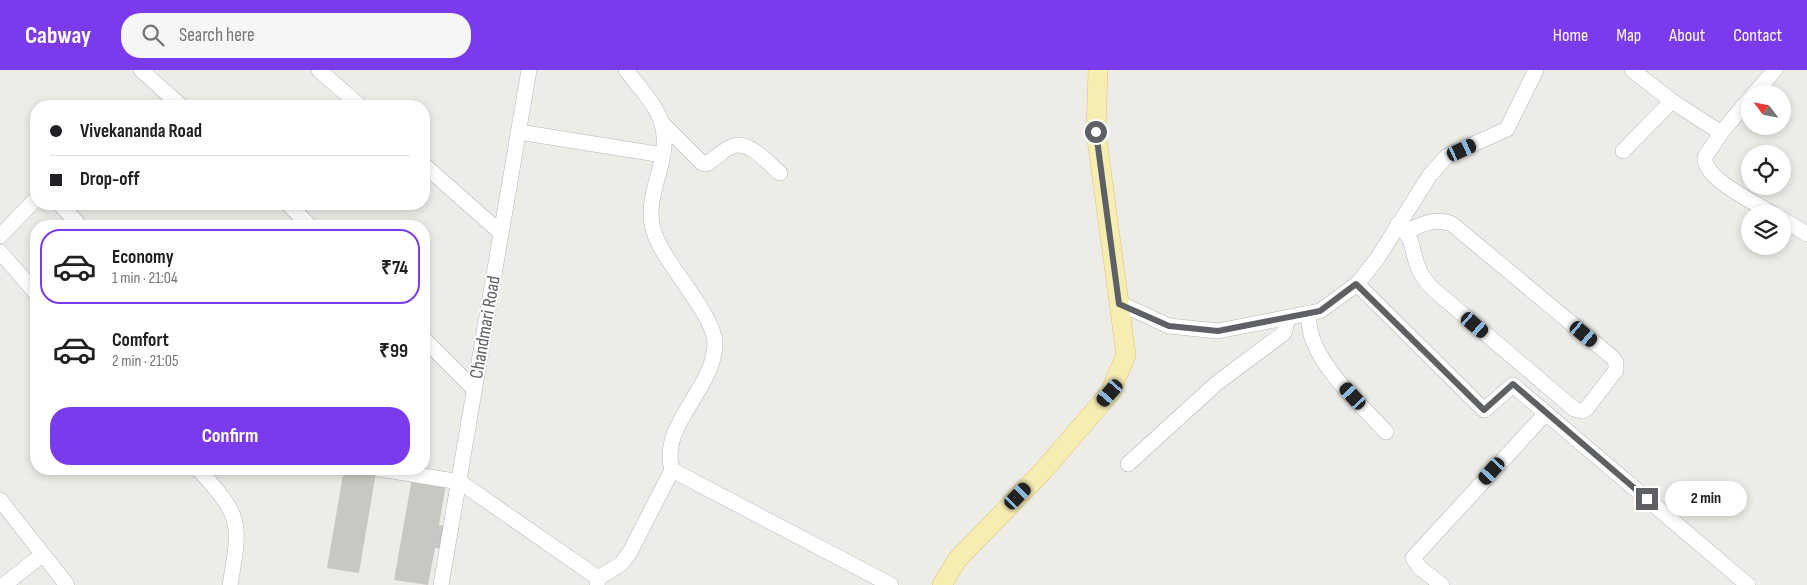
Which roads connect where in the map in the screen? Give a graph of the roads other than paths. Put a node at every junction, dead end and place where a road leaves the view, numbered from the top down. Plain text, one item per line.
1 (141, 70) edge
2 (319, 70) edge
3 (530, 70) edge
4 (626, 70) edge
5 (1098, 70) edge
6 (1536, 70) edge
7 (1632, 70) edge
8 (1775, 70) edge
9 (1762, 85) edge
10 (174, 100) edge
11 (353, 100) edge
12 (1672, 101) junction
13 (1741, 109) edge
14 (662, 124) junction
15 (519, 132) junction
16 (1721, 133) junction
17 (1623, 151) dead end
18 (663, 155) junction
19 (430, 170) edge
20 (780, 173) dead end
21 (30, 205) edge
22 (1759, 205) edge
23 (65, 210) edge
24 (294, 210) edge
25 (75, 220) edge
26 (304, 220) edge
27 (1791, 224) edge
28 (1402, 228) junction
29 (501, 232) junction
30 (1807, 234) edge
31 (0, 236) edge
32 (0, 252) edge
33 (1356, 284) junction
34 (30, 286) edge
35 (1119, 304) junction
36 (1308, 313) junction
37 (1288, 317) junction
38 (430, 345) edge
39 (474, 389) junction
40 (1546, 413) junction
41 (1386, 432) dead end
42 (1128, 464) dead end
43 (672, 470) junction
44 (203, 475) edge
45 (417, 475) edge
46 (460, 482) junction
47 (0, 500) edge
48 (42, 555) junction
49 (598, 582) edge
50 (4, 585) edge
51 (66, 585) edge
52 (230, 585) edge
53 (441, 585) edge
54 (891, 585) edge
55 (942, 585) edge
56 (1442, 585) edge
57 (1748, 585) edge

1 - 10 street
2 - 11 street
3 - 15 street, Chandmari Road
4 - 14 street
5 - 35 main road
6 - 28 street
7 - 12 street
8 - 9 street
12 - 16 street
12 - 17 street
13 - 16 street
14 - 18 street
14 - 20 street
15 - 18 street
15 - 29 street, Chandmari Road
16 - 22 street
18 - 43 street
19 - 29 street
21 - 31 street
23 - 25 street
24 - 26 street
27 - 30 street
28 - 28 street
28 - 33 street
29 - 39 street, Chandmari Road
32 - 34 street
33 - 36 street
33 - 40 street
35 - 37 street
35 - 55 main road
36 - 37 street
36 - 41 street
37 - 42 street
38 - 39 street
39 - 46 street, Chandmari Road
40 - 56 street
40 - 57 street
43 - 49 street
43 - 54 street
44 - 52 street
45 - 46 street
46 - 49 street
46 - 53 street, Chandmari Road
47 - 48 street
48 - 50 street
48 - 51 street

